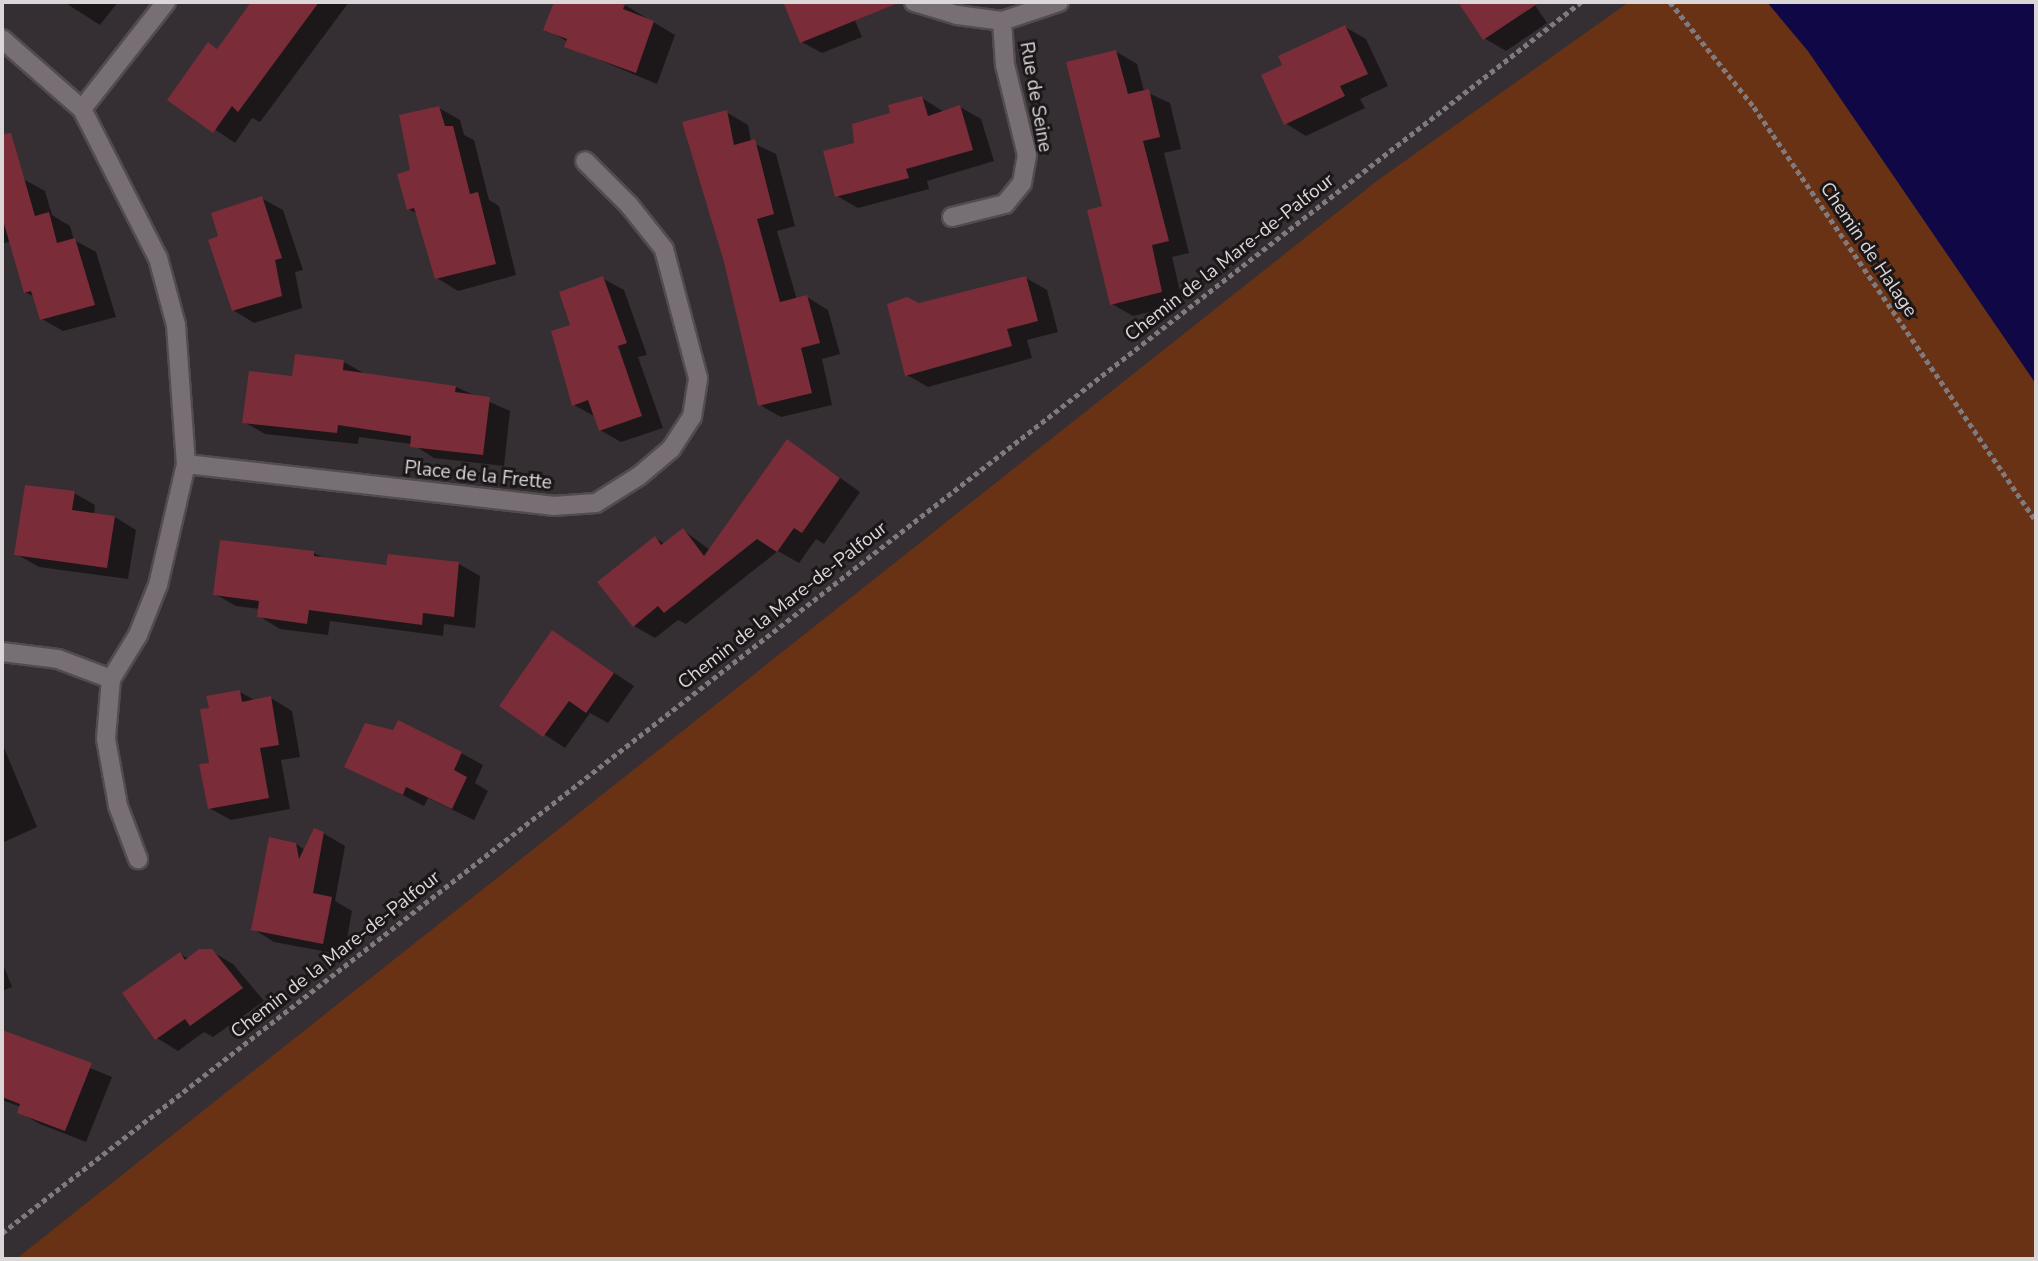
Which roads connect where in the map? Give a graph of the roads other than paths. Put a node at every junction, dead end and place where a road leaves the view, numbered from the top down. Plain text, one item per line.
1 (166, 2) edge
2 (914, 2) edge
3 (1059, 2) edge
4 (1002, 21) junction
5 (2, 38) edge
6 (82, 109) junction
7 (585, 161) dead end
8 (952, 217) dead end
9 (186, 464) junction
10 (2, 652) edge
11 (111, 679) junction
12 (138, 859) dead end

1 - 6 street
2 - 4 street, Rue de Seine
3 - 4 street, Rue de Seine
4 - 8 street, Rue de Seine
5 - 6 street
6 - 9 street
7 - 9 street, Place de la Frette
9 - 11 street
10 - 11 street
11 - 12 street

